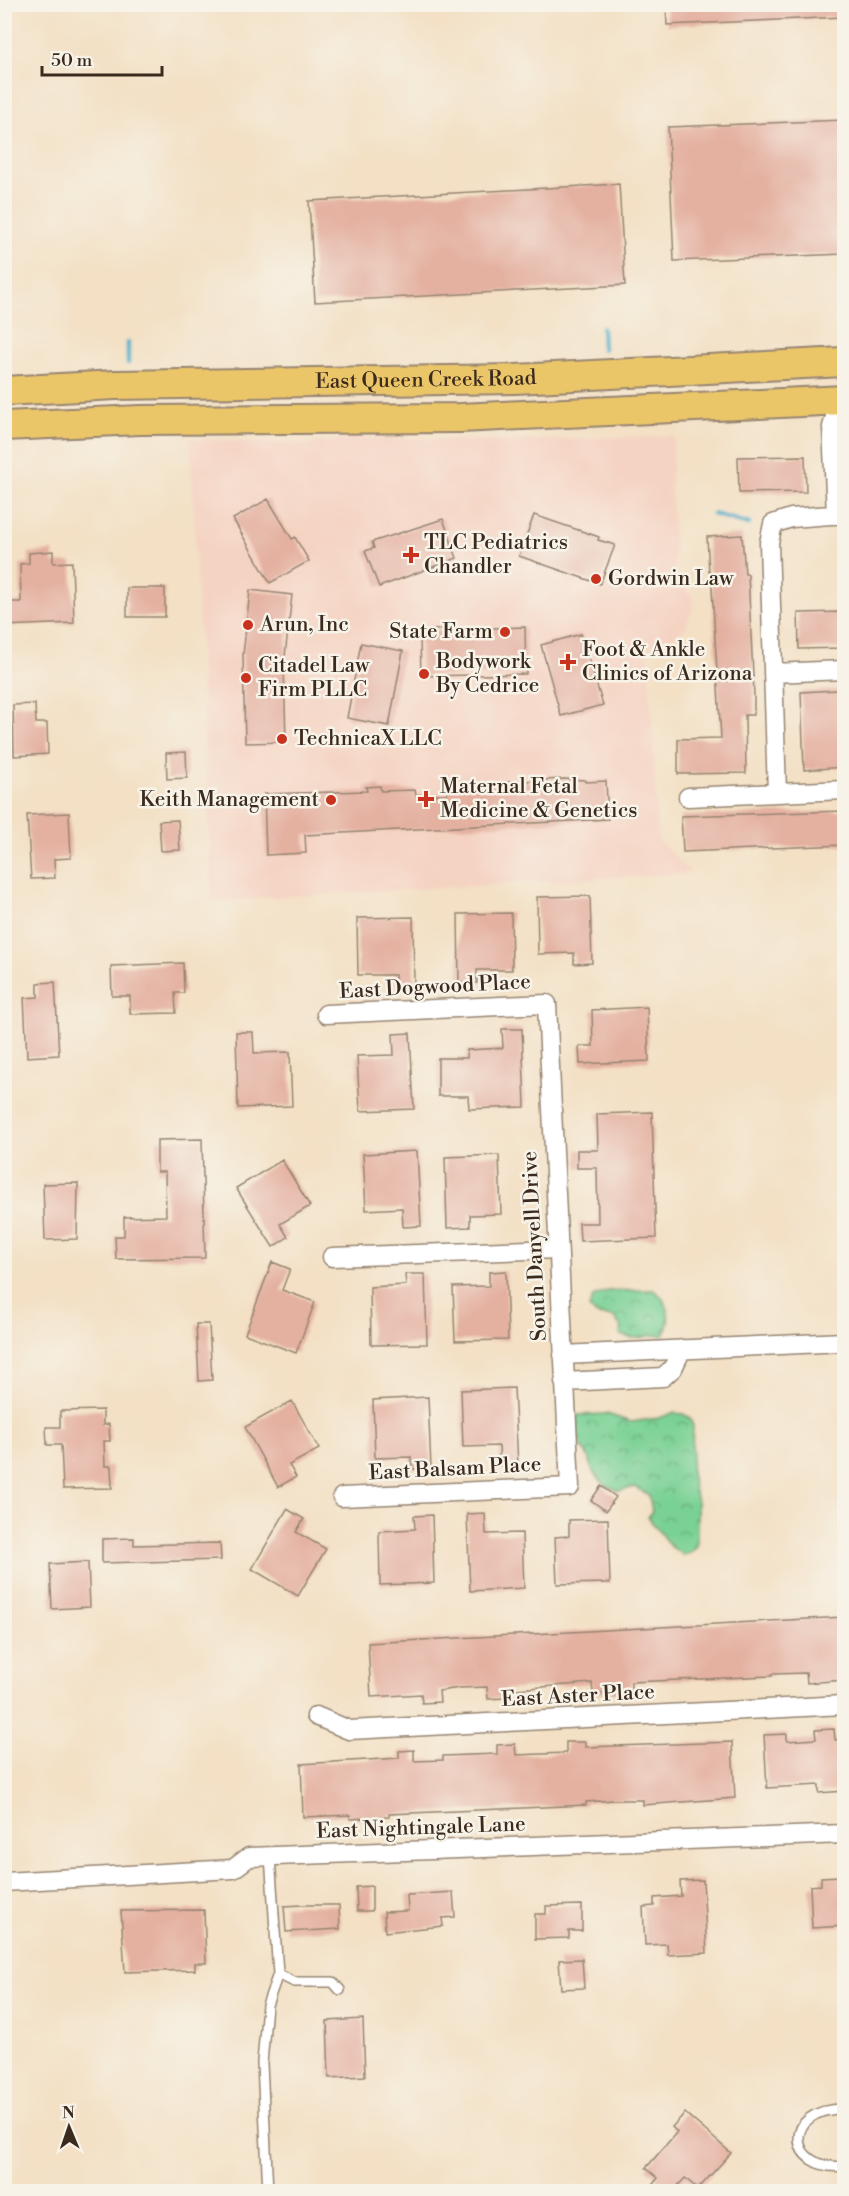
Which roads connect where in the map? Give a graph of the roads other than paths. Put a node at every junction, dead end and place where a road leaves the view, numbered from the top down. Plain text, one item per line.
1 (844, 362) edge
2 (652, 372) junction
3 (4, 391) edge
4 (843, 404) edge
5 (654, 409) junction
6 (4, 426) edge
7 (839, 470) edge
8 (840, 515) edge
9 (844, 670) edge
10 (773, 674) junction
11 (844, 790) edge
12 (777, 793) junction
13 (688, 797) dead end
14 (546, 1004) joint
15 (326, 1014) dead end
16 (557, 1249) junction
17 (332, 1257) dead end
18 (844, 1342) edge
19 (682, 1349) junction
20 (563, 1355) junction
21 (631, 1365) junction
22 (564, 1382) junction
23 (570, 1487) joint
24 (342, 1497) dead end
25 (844, 1705) edge
26 (316, 1716) dead end
27 (844, 1834) edge
28 (270, 1856) junction
29 (4, 1882) edge
30 (278, 1974) junction
31 (340, 1990) dead end
32 (844, 2109) edge
33 (844, 2166) edge
34 (268, 2192) edge

1 - 2 main road, East Queen Creek Road
2 - 3 main road, East Queen Creek Road
2 - 5 main road
4 - 5 main road, East Queen Creek Road
4 - 7 street
5 - 6 main road, East Queen Creek Road
7 - 8 street
8 - 10 street
9 - 10 street
10 - 12 street
11 - 12 street
12 - 13 street
14 - 15 street, East Dogwood Place
14 - 16 street, South Danyell Drive
16 - 17 street
16 - 20 street, South Danyell Drive
18 - 19 street
19 - 21 street
19 - 21 street
20 - 21 street
20 - 22 street, South Danyell Drive
21 - 22 street
22 - 23 street, South Danyell Drive
23 - 24 street, East Balsam Place
25 - 26 street, East Aster Place
27 - 28 street, East Nightingale Lane
28 - 29 street, East Nightingale Lane
28 - 30 lane
30 - 31 lane
30 - 34 lane
32 - 33 lane

